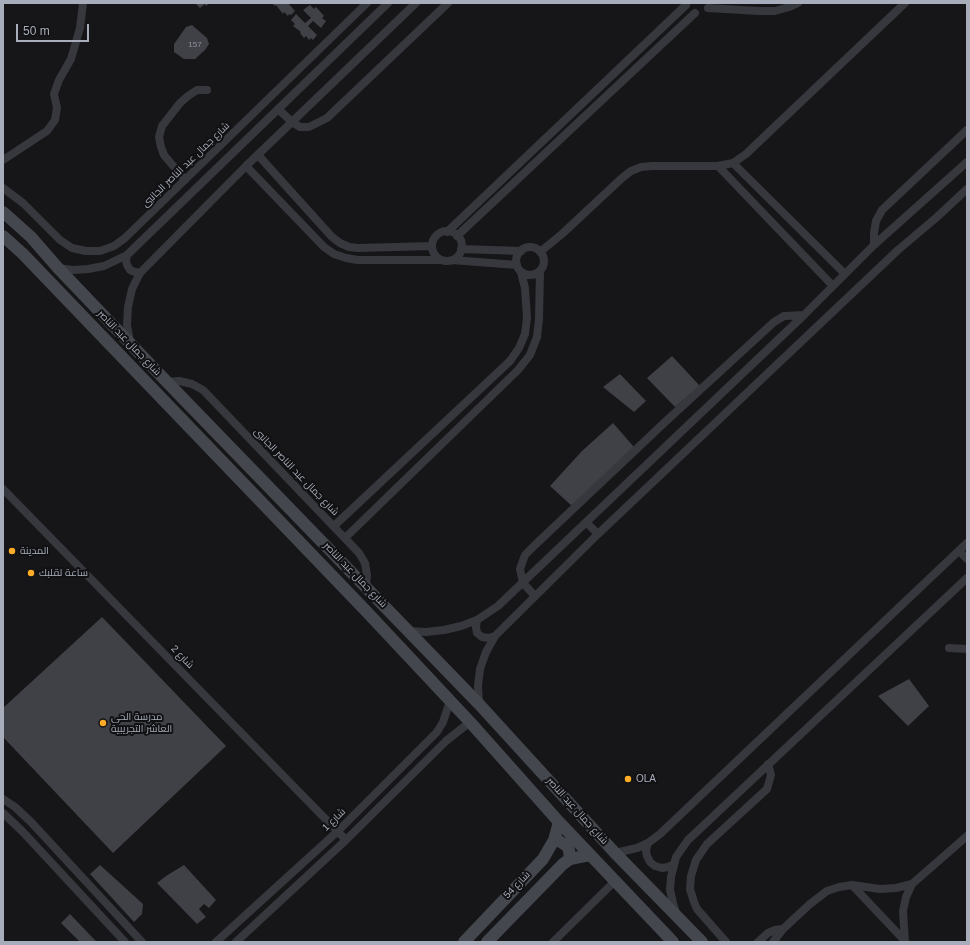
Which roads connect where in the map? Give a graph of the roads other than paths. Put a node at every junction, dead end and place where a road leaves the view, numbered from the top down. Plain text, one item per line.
1 (83, 3) edge
2 (367, 3) edge
3 (388, 3) edge
4 (416, 3) edge
5 (448, 3) edge
6 (798, 3) edge
7 (905, 3) edge
8 (685, 4) edge
9 (709, 5) edge
10 (695, 13) junction
11 (207, 90) dead end
12 (278, 109) junction
13 (292, 122) junction
14 (967, 130) edge
15 (258, 155) junction
16 (3, 160) edge
17 (967, 162) edge
18 (734, 163) junction
19 (246, 166) junction
20 (718, 166) junction
21 (185, 180) junction
22 (3, 188) edge
23 (967, 189) edge
24 (3, 212) edge
25 (790, 219) junction
26 (780, 230) junction
27 (447, 232) junction
28 (3, 236) edge
29 (457, 236) junction
30 (874, 245) junction
31 (432, 246) junction
32 (461, 249) junction
33 (521, 251) junction
34 (540, 252) junction
35 (128, 255) junction
36 (440, 260) junction
37 (452, 260) junction
38 (58, 268) junction
39 (519, 269) junction
40 (540, 271) junction
41 (140, 273) junction
42 (844, 274) junction
43 (832, 285) junction
44 (804, 314) junction
45 (130, 343) junction
46 (167, 382) junction
47 (429, 436) junction
48 (439, 447) junction
49 (3, 489) edge
50 (586, 522) junction
51 (334, 526) junction
52 (598, 534) junction
53 (345, 538) junction
54 (967, 543) edge
55 (959, 551) junction
56 (967, 559) edge
57 (967, 578) edge
58 (523, 583) junction
59 (366, 587) junction
60 (535, 596) junction
61 (477, 620) junction
62 (409, 631) junction
63 (495, 636) junction
64 (949, 648) dead end
65 (967, 649) edge
66 (450, 701) junction
67 (479, 704) junction
68 (470, 722) junction
69 (768, 764) junction
70 (3, 798) edge
71 (3, 813) edge
72 (559, 822) junction
73 (338, 831) junction
74 (967, 836) edge
75 (346, 840) junction
76 (554, 840) junction
77 (648, 843) junction
78 (615, 853) junction
79 (590, 855) junction
80 (570, 859) junction
81 (674, 864) junction
82 (615, 881) junction
83 (912, 884) junction
84 (852, 885) junction
85 (677, 916) junction
86 (783, 929) junction
87 (125, 942) edge
88 (142, 942) edge
89 (216, 942) edge
90 (236, 942) edge
91 (464, 942) edge
92 (487, 942) edge
93 (552, 942) edge
94 (673, 942) edge
95 (702, 942) edge
96 (726, 942) edge
97 (758, 942) edge
98 (773, 942) edge
99 (906, 942) edge

1 - 16 street
2 - 21 street, شارع جمال عبد الناصر الجانبى
3 - 12 street
4 - 13 street
5 - 13 street
6 - 9 street
7 - 18 street
8 - 10 street
8 - 27 street
9 - 10 street
10 - 29 street
11 - 21 street
12 - 13 street
12 - 35 street
13 - 15 street
14 - 30 street
15 - 19 street
15 - 31 street
17 - 30 street
18 - 20 street
18 - 25 street
19 - 36 street
19 - 41 street
20 - 26 street
20 - 34 street
21 - 22 street, شارع جمال عبد الناصر الجانبى
23 - 52 street
24 - 38 main road, شارع جمال عبد الناصر
25 - 26 street
25 - 42 street
26 - 43 street
27 - 29 street
27 - 31 street
28 - 66 main road, شارع جمال عبد الناصر
29 - 32 street
30 - 42 street
31 - 36 street
32 - 33 street
32 - 37 street
33 - 34 street
33 - 39 street
34 - 40 street
35 - 38 street
35 - 41 street
36 - 37 street
37 - 39 street
38 - 45 main road, شارع جمال عبد الناصر
39 - 40 street
39 - 47 street
40 - 48 street
41 - 45 street
42 - 43 street
43 - 44 street
44 - 50 street
44 - 58 street
45 - 46 main road, شارع جمال عبد الناصر
46 - 51 street, شارع جمال عبد الناصر الجانبى
46 - 59 main road, شارع جمال عبد الناصر
47 - 48 street
47 - 51 street
48 - 53 street
49 - 73 street, شارع 2
50 - 52 street
50 - 58 street
51 - 53 street, شارع جمال عبد الناصر الجانبى
52 - 60 street
53 - 59 street, شارع جمال عبد الناصر الجانبى
54 - 55 street
55 - 56 street
55 - 77 street
57 - 69 street
58 - 60 street
58 - 61 street
59 - 62 main road, شارع جمال عبد الناصر
60 - 63 street
61 - 62 street
61 - 63 street
62 - 67 main road, شارع جمال عبد الناصر
63 - 67 street
64 - 65 street
66 - 68 main road, شارع جمال عبد الناصر
66 - 73 street, شارع 1
67 - 78 main road, شارع جمال عبد الناصر
68 - 72 main road, شارع جمال عبد الناصر
68 - 75 street
69 - 81 street
69 - 96 street
70 - 88 street
71 - 87 street
72 - 76 main road, شارع 54
72 - 79 main road, شارع جمال عبد الناصر
73 - 75 street, شارع 2
73 - 89 street, شارع 1
74 - 83 street
75 - 90 street
76 - 80 main road
76 - 91 main road, شارع 54
77 - 78 street
77 - 81 street
78 - 85 main road, شارع جمال عبد الناصر
79 - 80 main road, شارع 54
79 - 82 main road, شارع جمال عبد الناصر
80 - 92 main road, شارع 54
81 - 85 street
82 - 93 street
82 - 94 main road, شارع جمال عبد الناصر
83 - 84 street
83 - 99 street
84 - 86 street
84 - 99 street
85 - 95 main road, شارع جمال عبد الناصر
86 - 97 street
86 - 98 street

